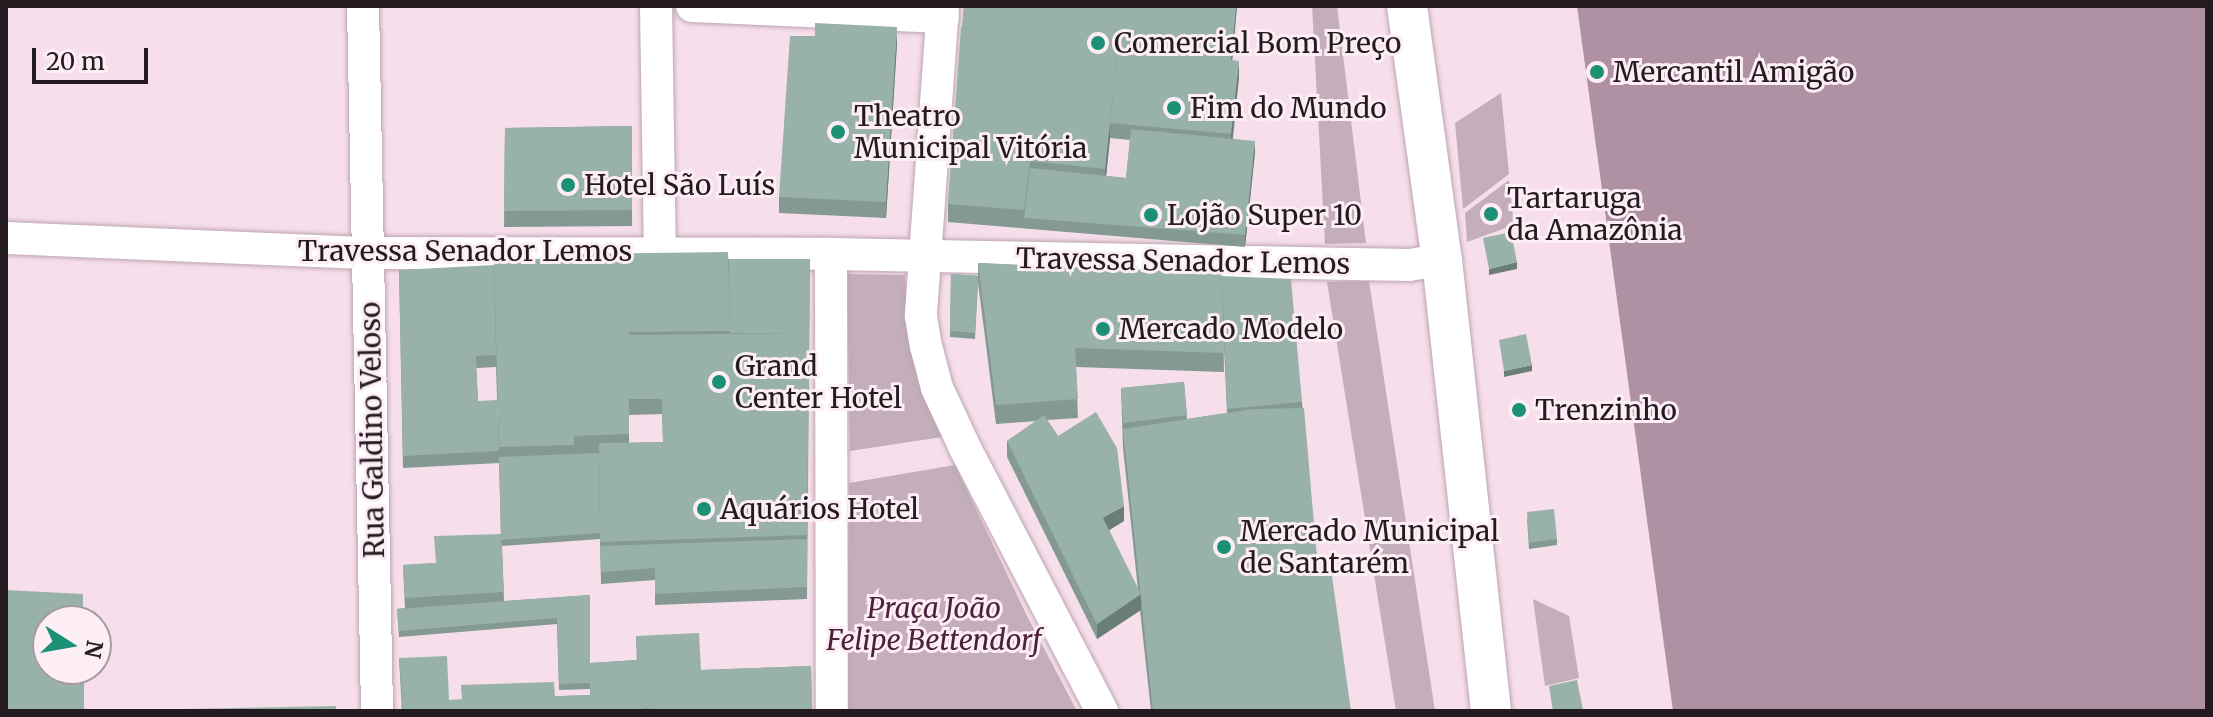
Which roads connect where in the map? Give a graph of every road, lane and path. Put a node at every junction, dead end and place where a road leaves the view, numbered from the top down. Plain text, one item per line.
1 (363, 6) edge
2 (656, 6) edge
3 (692, 6) edge
4 (1407, 6) edge
5 (943, 11) edge
6 (6, 238) edge
7 (660, 252) junction
8 (369, 253) junction
9 (831, 254) junction
10 (925, 257) junction
11 (1442, 260) junction
12 (377, 711) edge
13 (832, 711) edge
14 (1102, 711) edge
15 (1491, 711) edge

1 - 8 street, Rua Galdino Veloso
2 - 7 street
3 - 5 street
4 - 11 street
5 - 10 street
6 - 8 street, Travessa Senador Lemos
7 - 8 street, Travessa Senador Lemos
7 - 9 street, Travessa Senador Lemos
8 - 12 street, Rua Galdino Veloso
9 - 10 street, Travessa Senador Lemos
9 - 13 street
10 - 11 street, Travessa Senador Lemos
10 - 14 street
11 - 15 street

